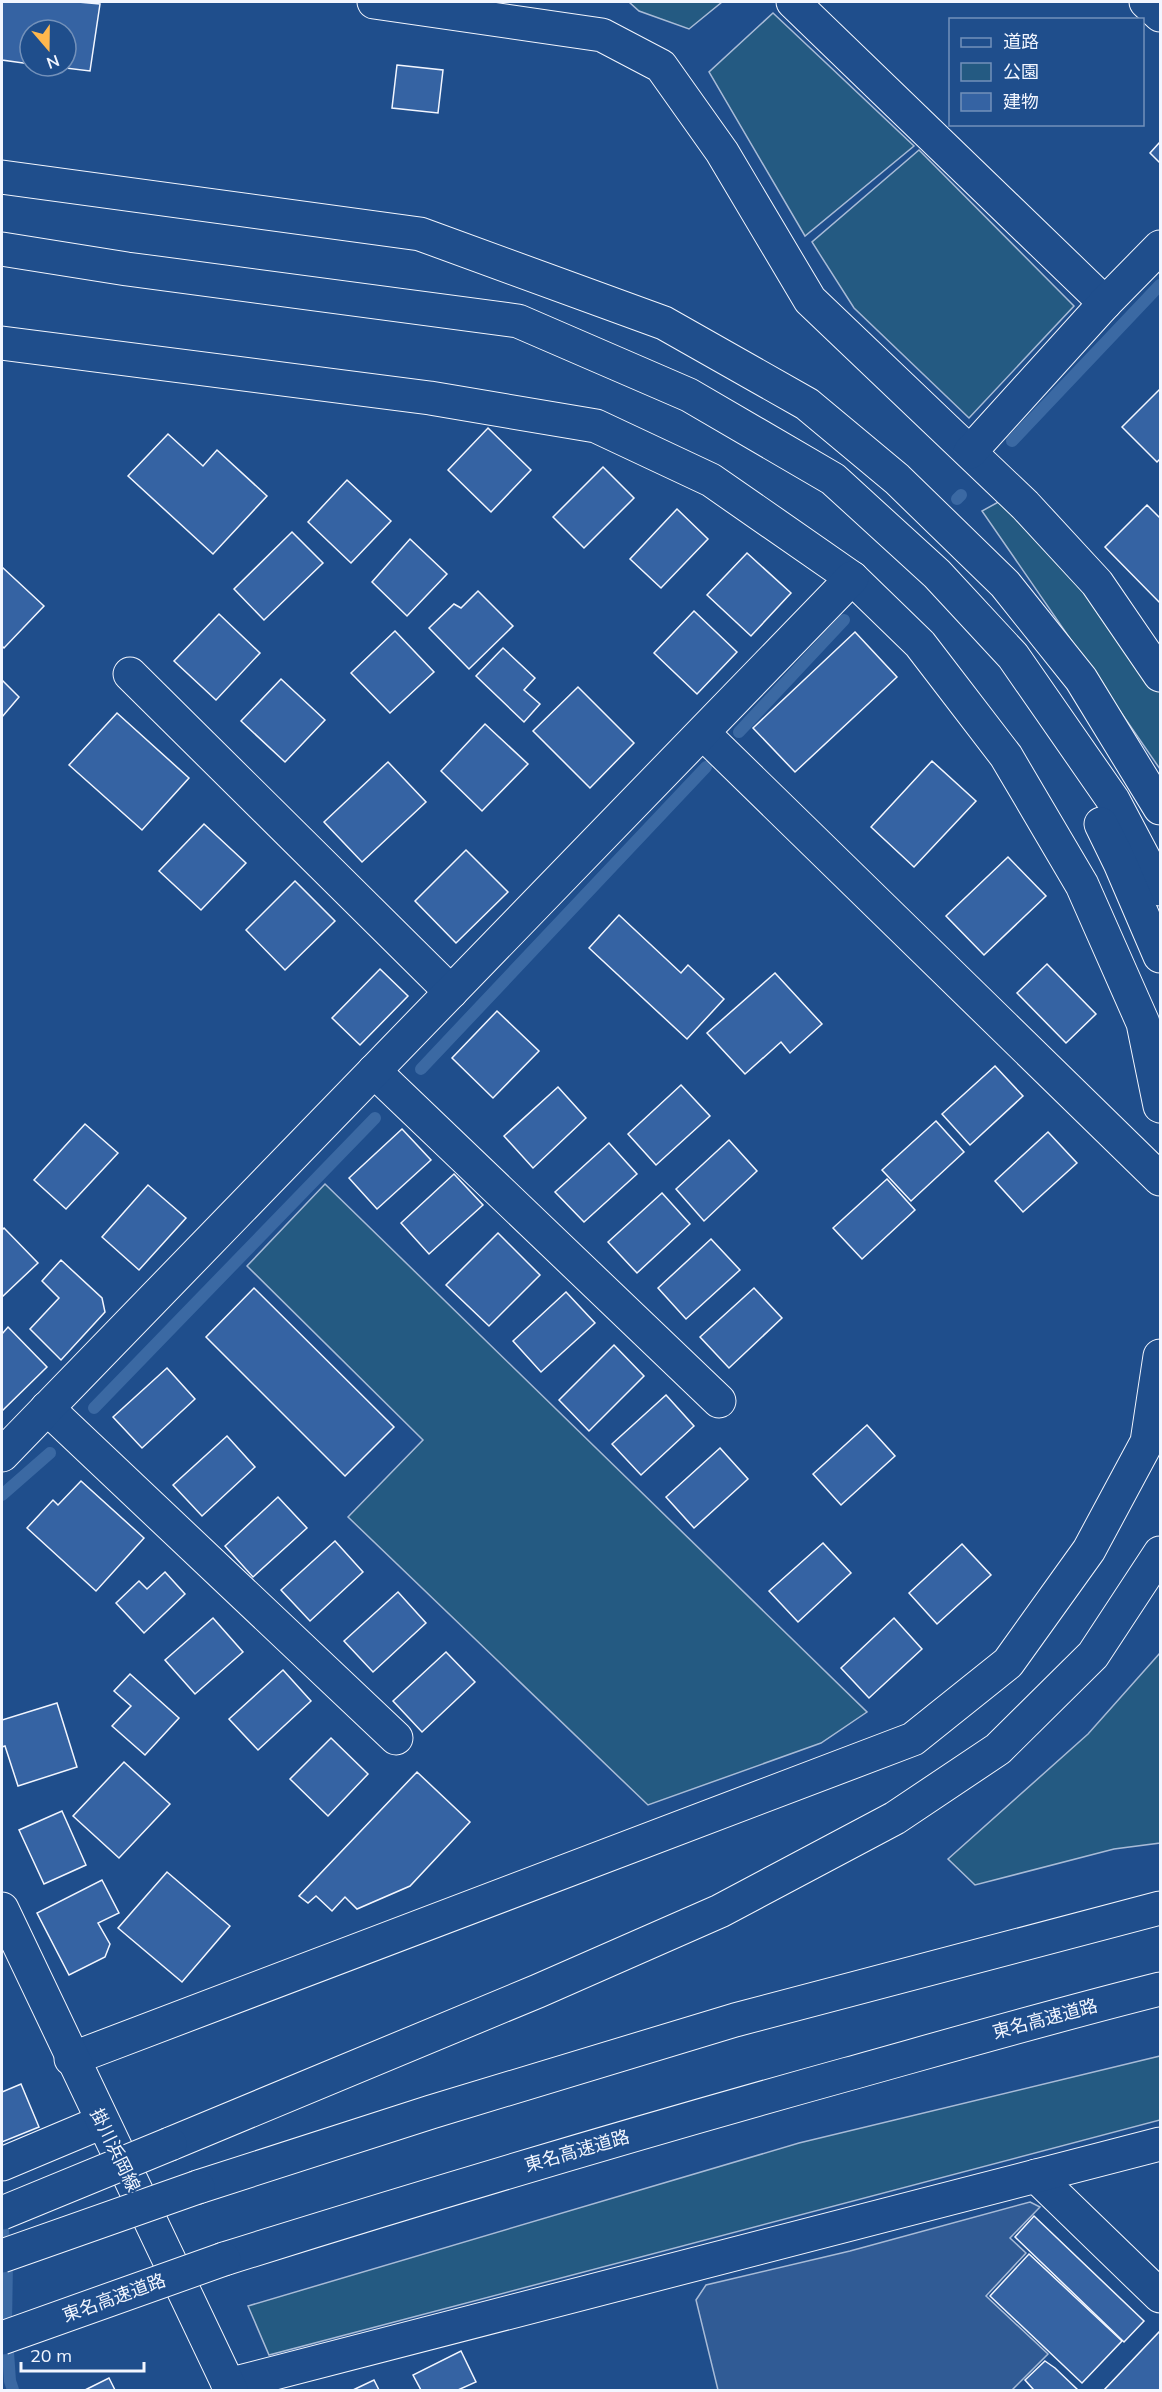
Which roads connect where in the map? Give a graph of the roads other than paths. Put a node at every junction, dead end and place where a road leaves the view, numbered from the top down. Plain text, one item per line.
1 (374, 2) edge
2 (793, 2) edge
3 (1146, 2) edge
4 (1161, 15) edge
5 (2, 177) edge
6 (1161, 247) edge
7 (2, 249) edge
8 (1105, 303) junction
9 (2, 343) edge
10 (970, 452) junction
11 (852, 578) junction
12 (1013, 656) junction
13 (130, 674) dead end
14 (1161, 675) edge
15 (704, 733) junction
16 (1161, 808) edge
17 (1161, 890) edge
18 (1161, 956) edge
19 (451, 992) junction
20 (374, 1071) junction
21 (1161, 1106) edge
22 (1161, 1179) edge
23 (1161, 1356) edge
24 (719, 1401) dead end
25 (47, 1408) junction
26 (2, 1455) edge
27 (1161, 1553) edge
28 (396, 1738) dead end
29 (1161, 1908) edge
30 (2, 1909) edge
31 (1161, 1989) edge
32 (71, 2059) junction
33 (102, 2122) junction
34 (1161, 2144) edge
35 (2, 2164) edge
36 (1036, 2176) junction
37 (2, 2213) edge
38 (2, 2256) edge
39 (1161, 2296) edge
40 (2, 2338) edge
41 (229, 2388) edge

1 - 10 main road
2 - 8 main road
3 - 4 main road
5 - 16 main road
6 - 8 main road
7 - 12 main road
8 - 10 main road
9 - 11 main road
10 - 14 main road
11 - 15 main road
11 - 21 main road
12 - 17 main road
12 - 18 main road
13 - 19 main road
15 - 19 main road
15 - 22 main road
19 - 20 main road
20 - 24 main road
20 - 25 main road
23 - 32 main road
25 - 26 main road
25 - 28 main road
27 - 37 main road, bridge
29 - 38 main road, bridge
30 - 32 main road, 掛川浜岡線
31 - 40 main road, 東名高速道路, bridge
32 - 33 main road, 掛川浜岡線
33 - 35 main road
33 - 41 main road, 掛川浜岡線
34 - 36 main road
36 - 39 main road
36 - 41 main road

